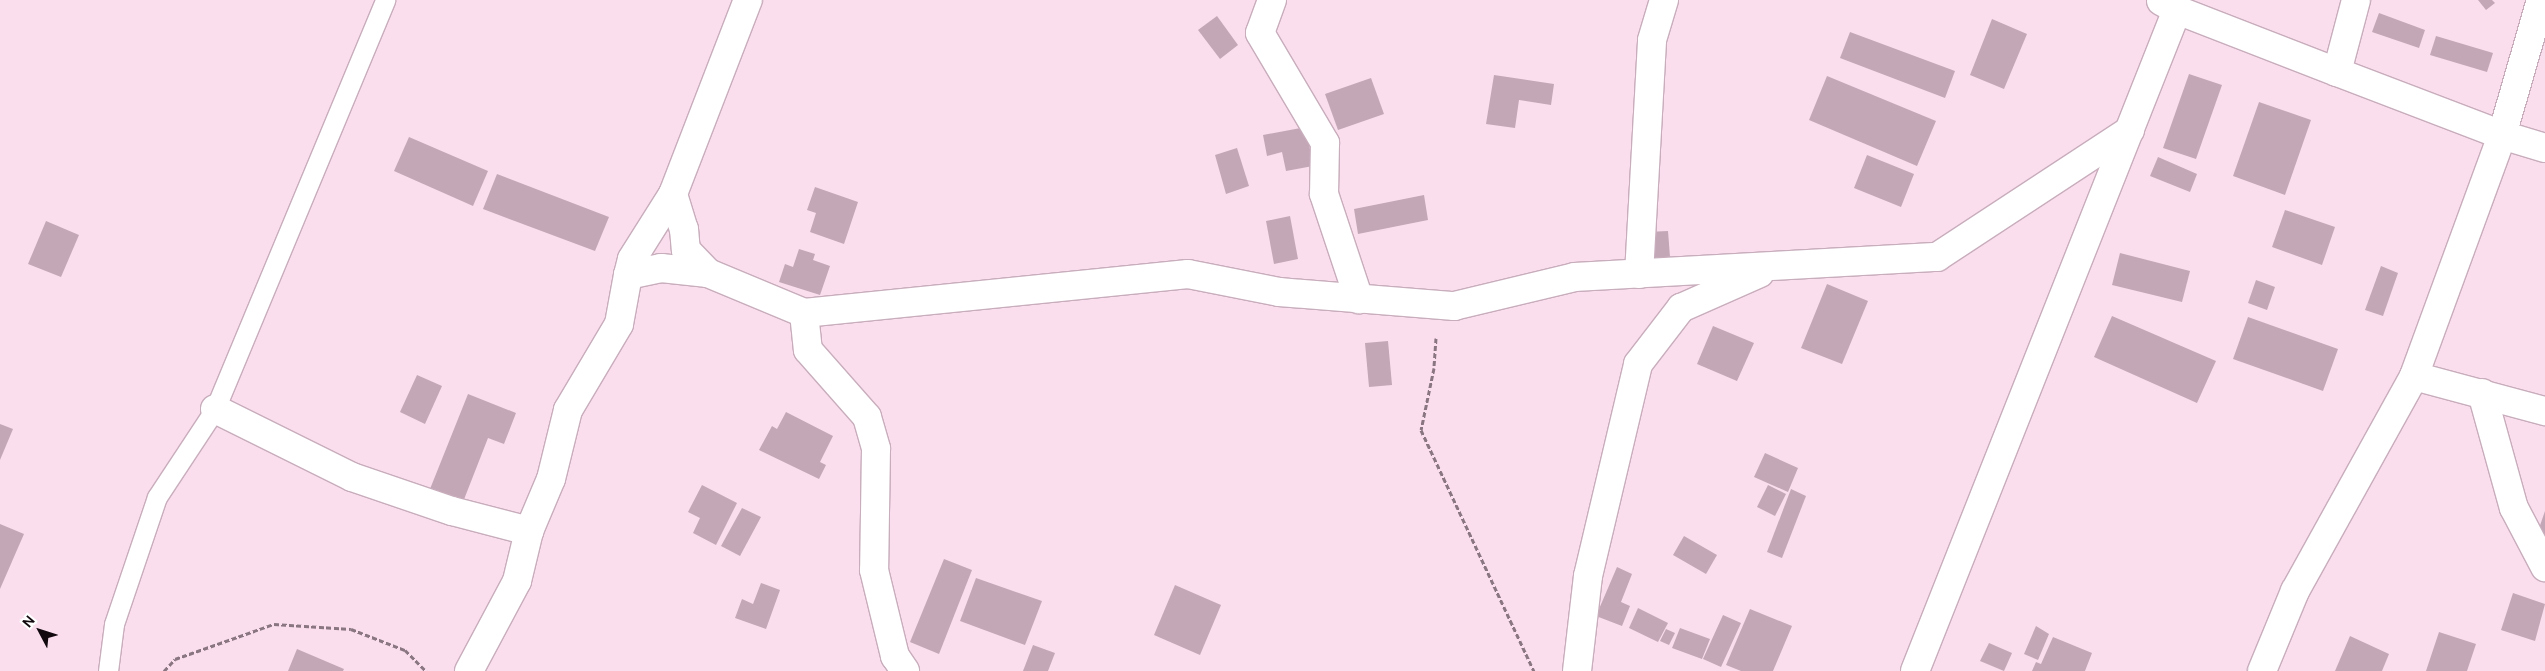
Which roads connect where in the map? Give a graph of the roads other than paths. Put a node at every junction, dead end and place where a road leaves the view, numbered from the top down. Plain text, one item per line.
1 (385, 0) edge
2 (748, 0) edge
3 (1272, 0) edge
4 (1664, 0) edge
5 (2356, 0) edge
6 (2541, 0) edge
7 (2170, 3) edge
8 (2337, 72) junction
9 (2130, 130) junction
10 (2502, 134) junction
11 (2545, 148) edge
12 (673, 194) junction
13 (1775, 266) junction
14 (708, 273) junction
15 (1639, 274) junction
16 (628, 275) junction
17 (1359, 299) junction
18 (804, 313) junction
19 (2414, 376) junction
20 (2482, 393) junction
21 (215, 409) junction
22 (2545, 410) edge
23 (529, 531) junction
24 (2545, 567) edge
25 (108, 671) edge
26 (469, 671) edge
27 (905, 671) edge
28 (1577, 671) edge
29 (1915, 671) edge
30 (2262, 671) edge

1 - 21 lane
2 - 12 street
3 - 17 street
4 - 15 street
5 - 8 street
6 - 10 street
7 - 8 street
7 - 9 street
8 - 10 street
9 - 13 street
9 - 29 street
10 - 11 street
10 - 19 street
12 - 14 street
12 - 16 street
13 - 15 street
13 - 28 street
14 - 16 street
14 - 18 street
15 - 17 street
16 - 23 street
17 - 18 street
18 - 27 street
19 - 20 street
19 - 30 street
20 - 22 street
20 - 24 street
21 - 23 street
21 - 25 lane
23 - 26 street

